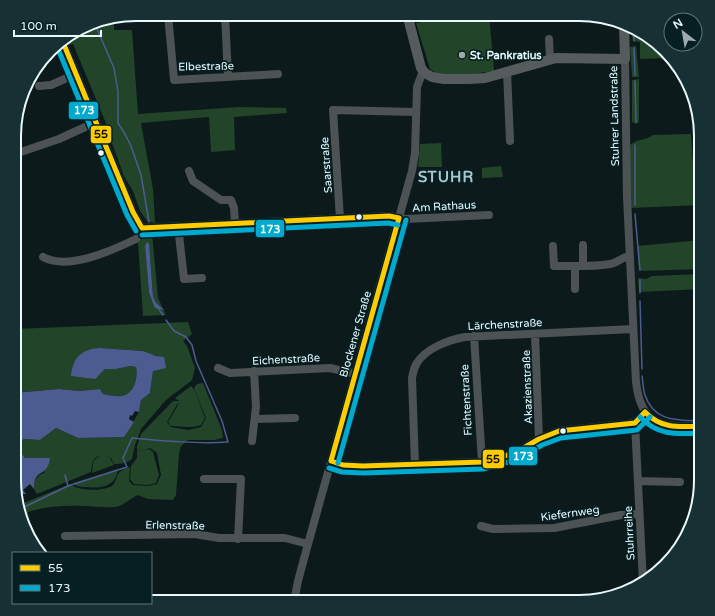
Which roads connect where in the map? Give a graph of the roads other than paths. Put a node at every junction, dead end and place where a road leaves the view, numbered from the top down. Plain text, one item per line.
1 (169, 21) edge
2 (224, 21) edge
3 (409, 21) edge
4 (624, 31) edge
5 (549, 39) dead end
6 (64, 46) edge
7 (550, 59) junction
8 (625, 59) junction
9 (423, 71) junction
10 (507, 71) junction
11 (76, 74) junction
12 (278, 74) dead end
13 (228, 77) junction
14 (39, 86) dead end
15 (415, 112) junction
16 (96, 122) junction
17 (510, 141) dead end
18 (21, 152) edge
19 (190, 170) dead end
20 (489, 215) dead end
21 (399, 218) junction
22 (340, 219) junction
23 (235, 223) junction
24 (178, 226) junction
25 (142, 228) junction
26 (583, 245) dead end
27 (553, 246) dead end
28 (630, 256) junction
29 (43, 257) dead end
30 (579, 266) junction
31 (202, 278) dead end
32 (575, 289) dead end
33 (633, 329) junction
34 (535, 334) junction
35 (474, 336) junction
36 (218, 368) dead end
37 (254, 371) junction
38 (356, 374) junction
39 (645, 412) junction
40 (295, 418) dead end
41 (256, 419) junction
42 (635, 423) junction
43 (694, 426) edge
44 (540, 439) junction
45 (252, 441) dead end
46 (331, 461) junction
47 (482, 462) junction
48 (415, 465) junction
49 (204, 480) dead end
50 (638, 481) junction
51 (680, 482) dead end
52 (639, 514) junction
53 (481, 526) dead end
54 (65, 536) dead end
55 (238, 538) junction
56 (308, 544) junction
57 (642, 577) edge
58 (295, 595) edge

1 - 13 street, Elbestraße
2 - 13 street
3 - 9 main road
4 - 8 main road
5 - 7 street
6 - 11 street
7 - 8 main road, Stuhrer Landstraße
7 - 10 main road, Stuhrer Landstraße
8 - 28 street, Stuhrer Landstraße
9 - 10 main road, Stuhrer Landstraße
9 - 15 street, Blockener Straße
10 - 17 street
11 - 14 street
11 - 16 street
12 - 13 street, Elbestraße
15 - 21 street, Blockener Straße
15 - 22 street, Saarstraße
16 - 18 street
16 - 25 street
19 - 23 street
20 - 21 street, Am Rathaus
21 - 22 street, Am Rathaus
21 - 38 street, Blockener Straße
22 - 23 street, Am Rathaus
23 - 24 street, Am Rathaus
24 - 25 street, Am Rathaus
24 - 31 street
25 - 29 street
26 - 30 street
27 - 30 street
28 - 30 street
28 - 33 street, Stuhrer Landstraße
30 - 32 street
33 - 34 street, Lärchenstraße
33 - 39 street, Stuhrer Landstraße
34 - 35 street, Lärchenstraße
34 - 44 street, Akazienstraße
35 - 47 street, Fichtenstraße
35 - 48 street, Lärchenstraße
36 - 37 street, Eichenstraße
37 - 38 street, Eichenstraße
37 - 41 street
38 - 46 street, Blockener Straße
39 - 42 street
39 - 43 street
40 - 41 street
41 - 45 street
42 - 44 street
42 - 50 street, Stuhrreihe
44 - 47 street
46 - 48 street
46 - 56 street, Blockener Straße
47 - 48 street
49 - 55 street
50 - 51 street
50 - 52 street, Stuhrreihe
52 - 53 street, Kiefernweg
52 - 57 street, Stuhrreihe
54 - 55 street, Erlenstraße
55 - 56 street, Erlenstraße
56 - 58 street, Blockener Straße

